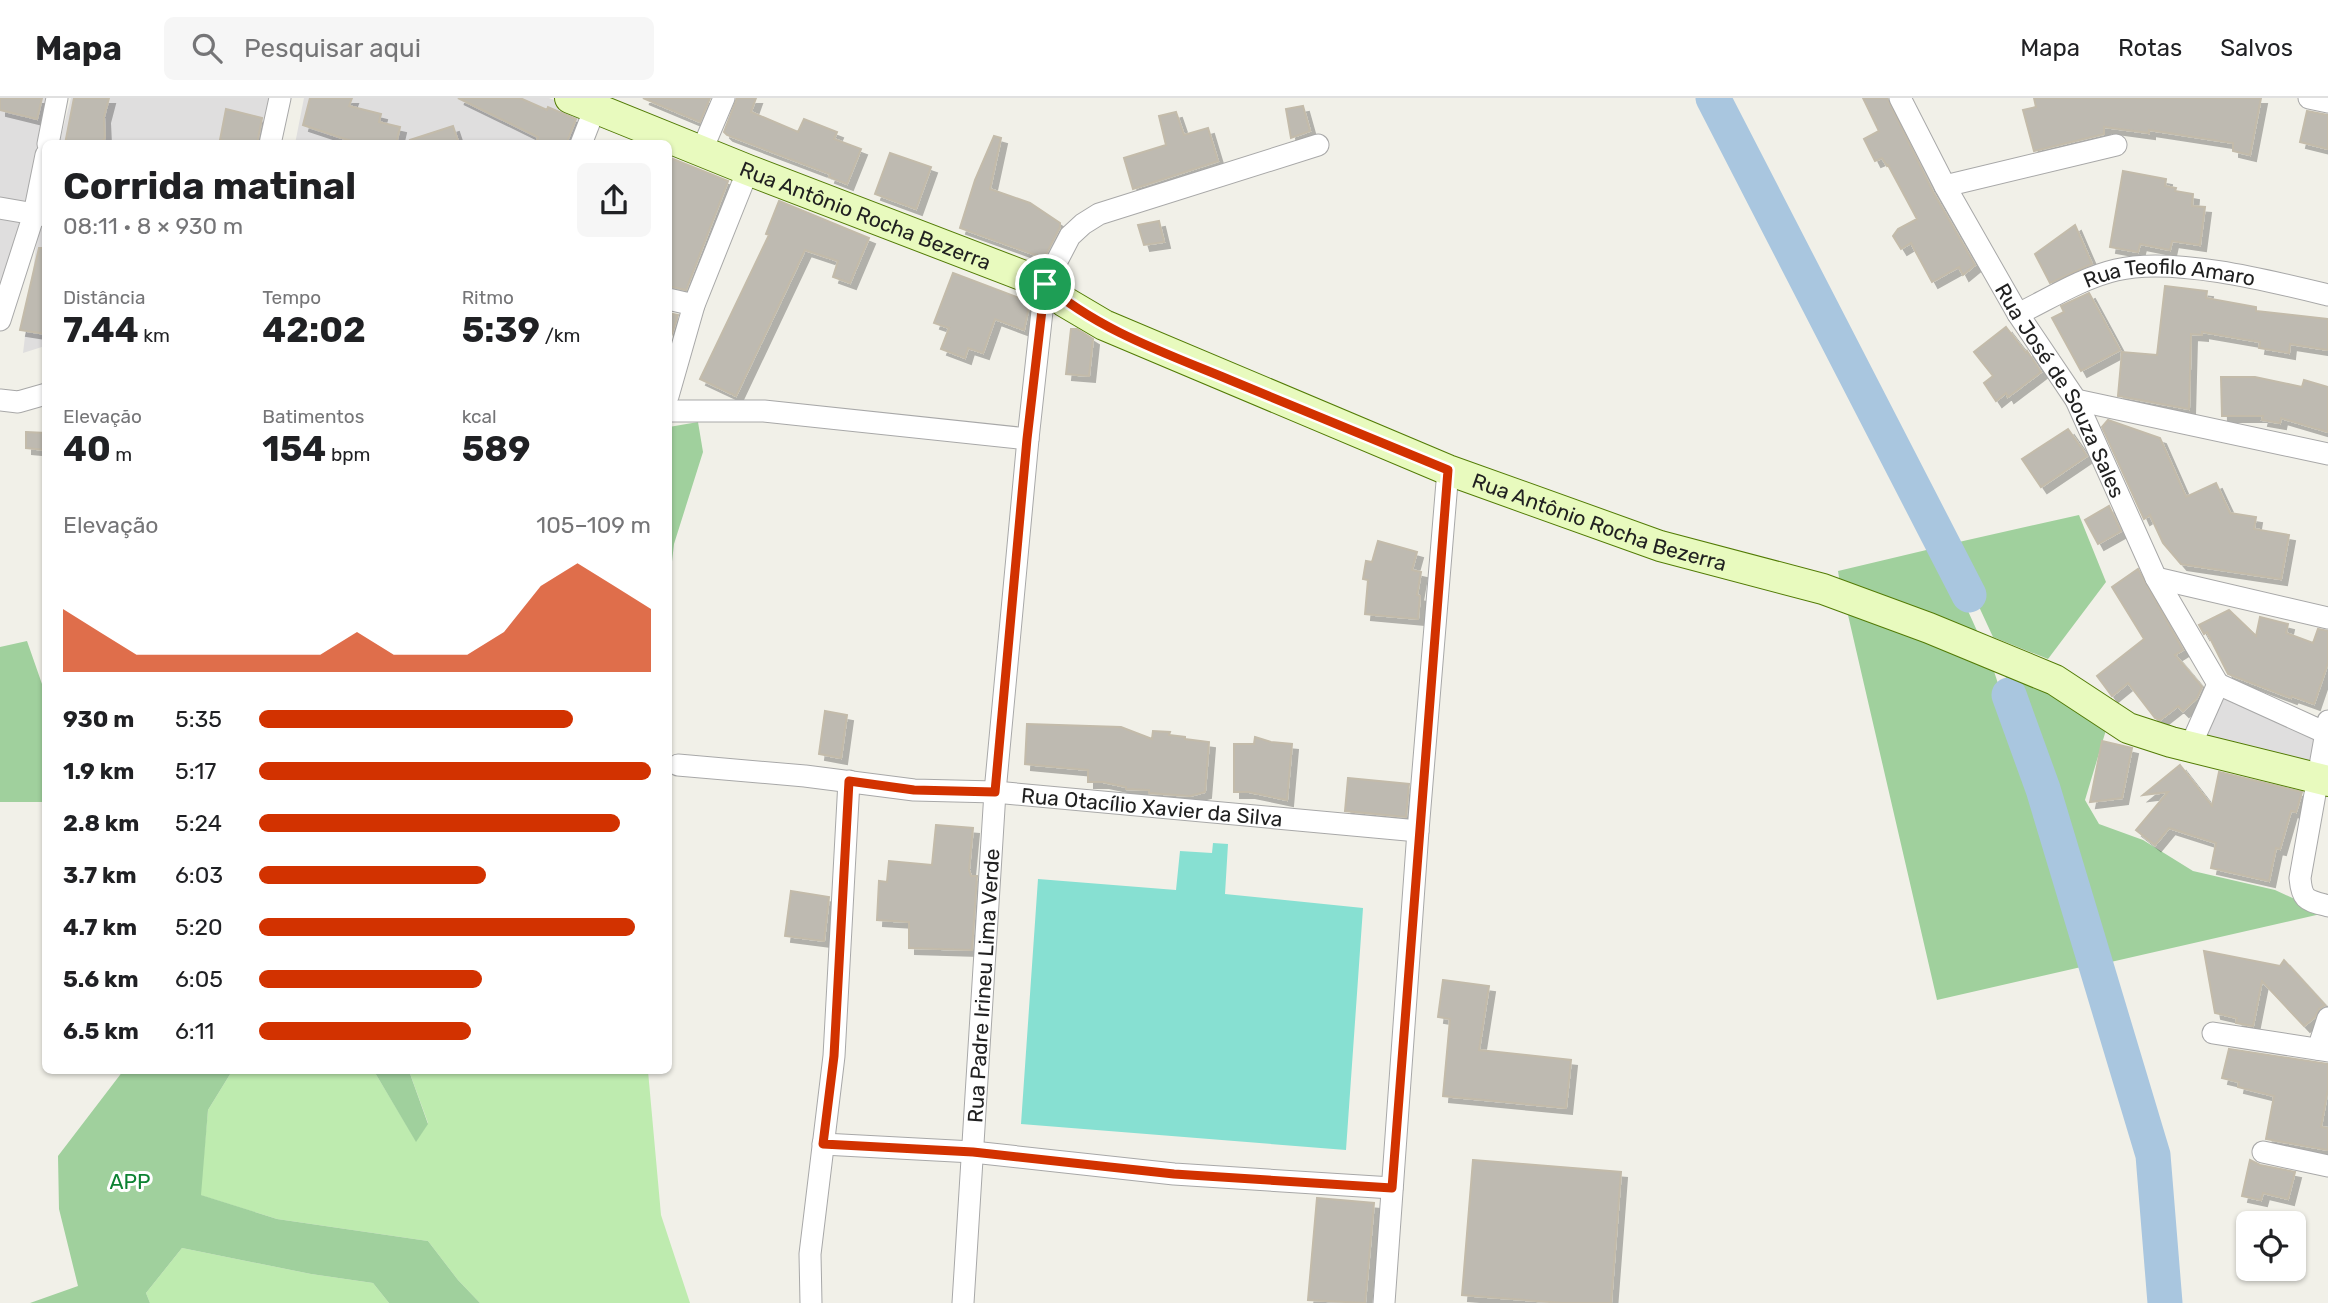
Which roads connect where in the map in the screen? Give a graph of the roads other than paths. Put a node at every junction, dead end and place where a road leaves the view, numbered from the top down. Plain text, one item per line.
1 (57, 98) edge
2 (280, 98) edge
3 (724, 98) edge
4 (1900, 98) edge
5 (2309, 98) edge
6 (2328, 102) edge
7 (582, 103) edge
8 (49, 140) edge
9 (271, 140) edge
10 (581, 140) edge
11 (1318, 145) dead end
12 (2116, 145) dead end
13 (702, 149) junction
14 (748, 170) junction
15 (1945, 186) junction
16 (42, 195) edge
17 (0, 208) edge
18 (40, 215) edge
19 (1045, 284) junction
20 (2328, 296) edge
21 (672, 300) edge
22 (694, 305) junction
23 (2018, 314) junction
24 (1, 315) edge
25 (672, 382) edge
26 (42, 395) edge
27 (0, 400) edge
28 (2076, 400) junction
29 (672, 411) edge
30 (1027, 439) junction
31 (2328, 454) edge
32 (1448, 470) junction
33 (2156, 578) junction
34 (2328, 618) edge
35 (2218, 684) junction
36 (2327, 727) edge
37 (2190, 747) junction
38 (678, 765) dead end
39 (2323, 780) edge
40 (849, 781) junction
41 (995, 792) junction
42 (1418, 831) junction
43 (2328, 906) edge
44 (2328, 1018) edge
45 (2213, 1033) dead end
46 (2323, 1050) edge
47 (823, 1144) junction
48 (973, 1152) junction
49 (2263, 1152) dead end
50 (2328, 1166) edge
51 (1392, 1188) junction
52 (811, 1303) edge
53 (963, 1303) edge
54 (1384, 1303) edge

1 - 8 street
2 - 9 street
3 - 13 street
4 - 15 street, Rua José de Souza Sales
5 - 6 street
7 - 10 street
7 - 13 street, Rua Antônio Rocha Bezerra
11 - 19 street
12 - 15 street
13 - 14 street, Rua Antônio Rocha Bezerra
14 - 19 street, Rua Antônio Rocha Bezerra
14 - 22 street
15 - 23 street, Rua José de Souza Sales
16 - 18 street
17 - 18 street
18 - 24 street
19 - 30 street, Rua Padre Irineu Lima Verde
19 - 32 street, Rua Antônio Rocha Bezerra
20 - 23 street, Rua Teofilo Amaro
21 - 22 street
22 - 25 street
23 - 28 street, Rua José de Souza Sales
26 - 27 street
28 - 31 street
28 - 33 street, Rua José de Souza Sales
29 - 30 street
30 - 41 street, Rua Padre Irineu Lima Verde
32 - 37 street, Rua Antônio Rocha Bezerra
32 - 42 street
33 - 34 street
33 - 35 street, Rua José de Souza Sales
35 - 36 street
35 - 37 street
36 - 39 street
37 - 39 street, Rua Antônio Rocha Bezerra
38 - 40 street, Rua Otacílio Xavier da Silva
39 - 43 street
40 - 41 street, Rua Otacílio Xavier da Silva
40 - 47 street
41 - 42 street, Rua Otacílio Xavier da Silva
41 - 48 street, Rua Padre Irineu Lima Verde
42 - 51 street
44 - 46 street
45 - 46 street
47 - 48 street
47 - 52 street
48 - 51 street
48 - 53 street, Rua Padre Irineu Lima Verde
49 - 50 street
51 - 54 street

